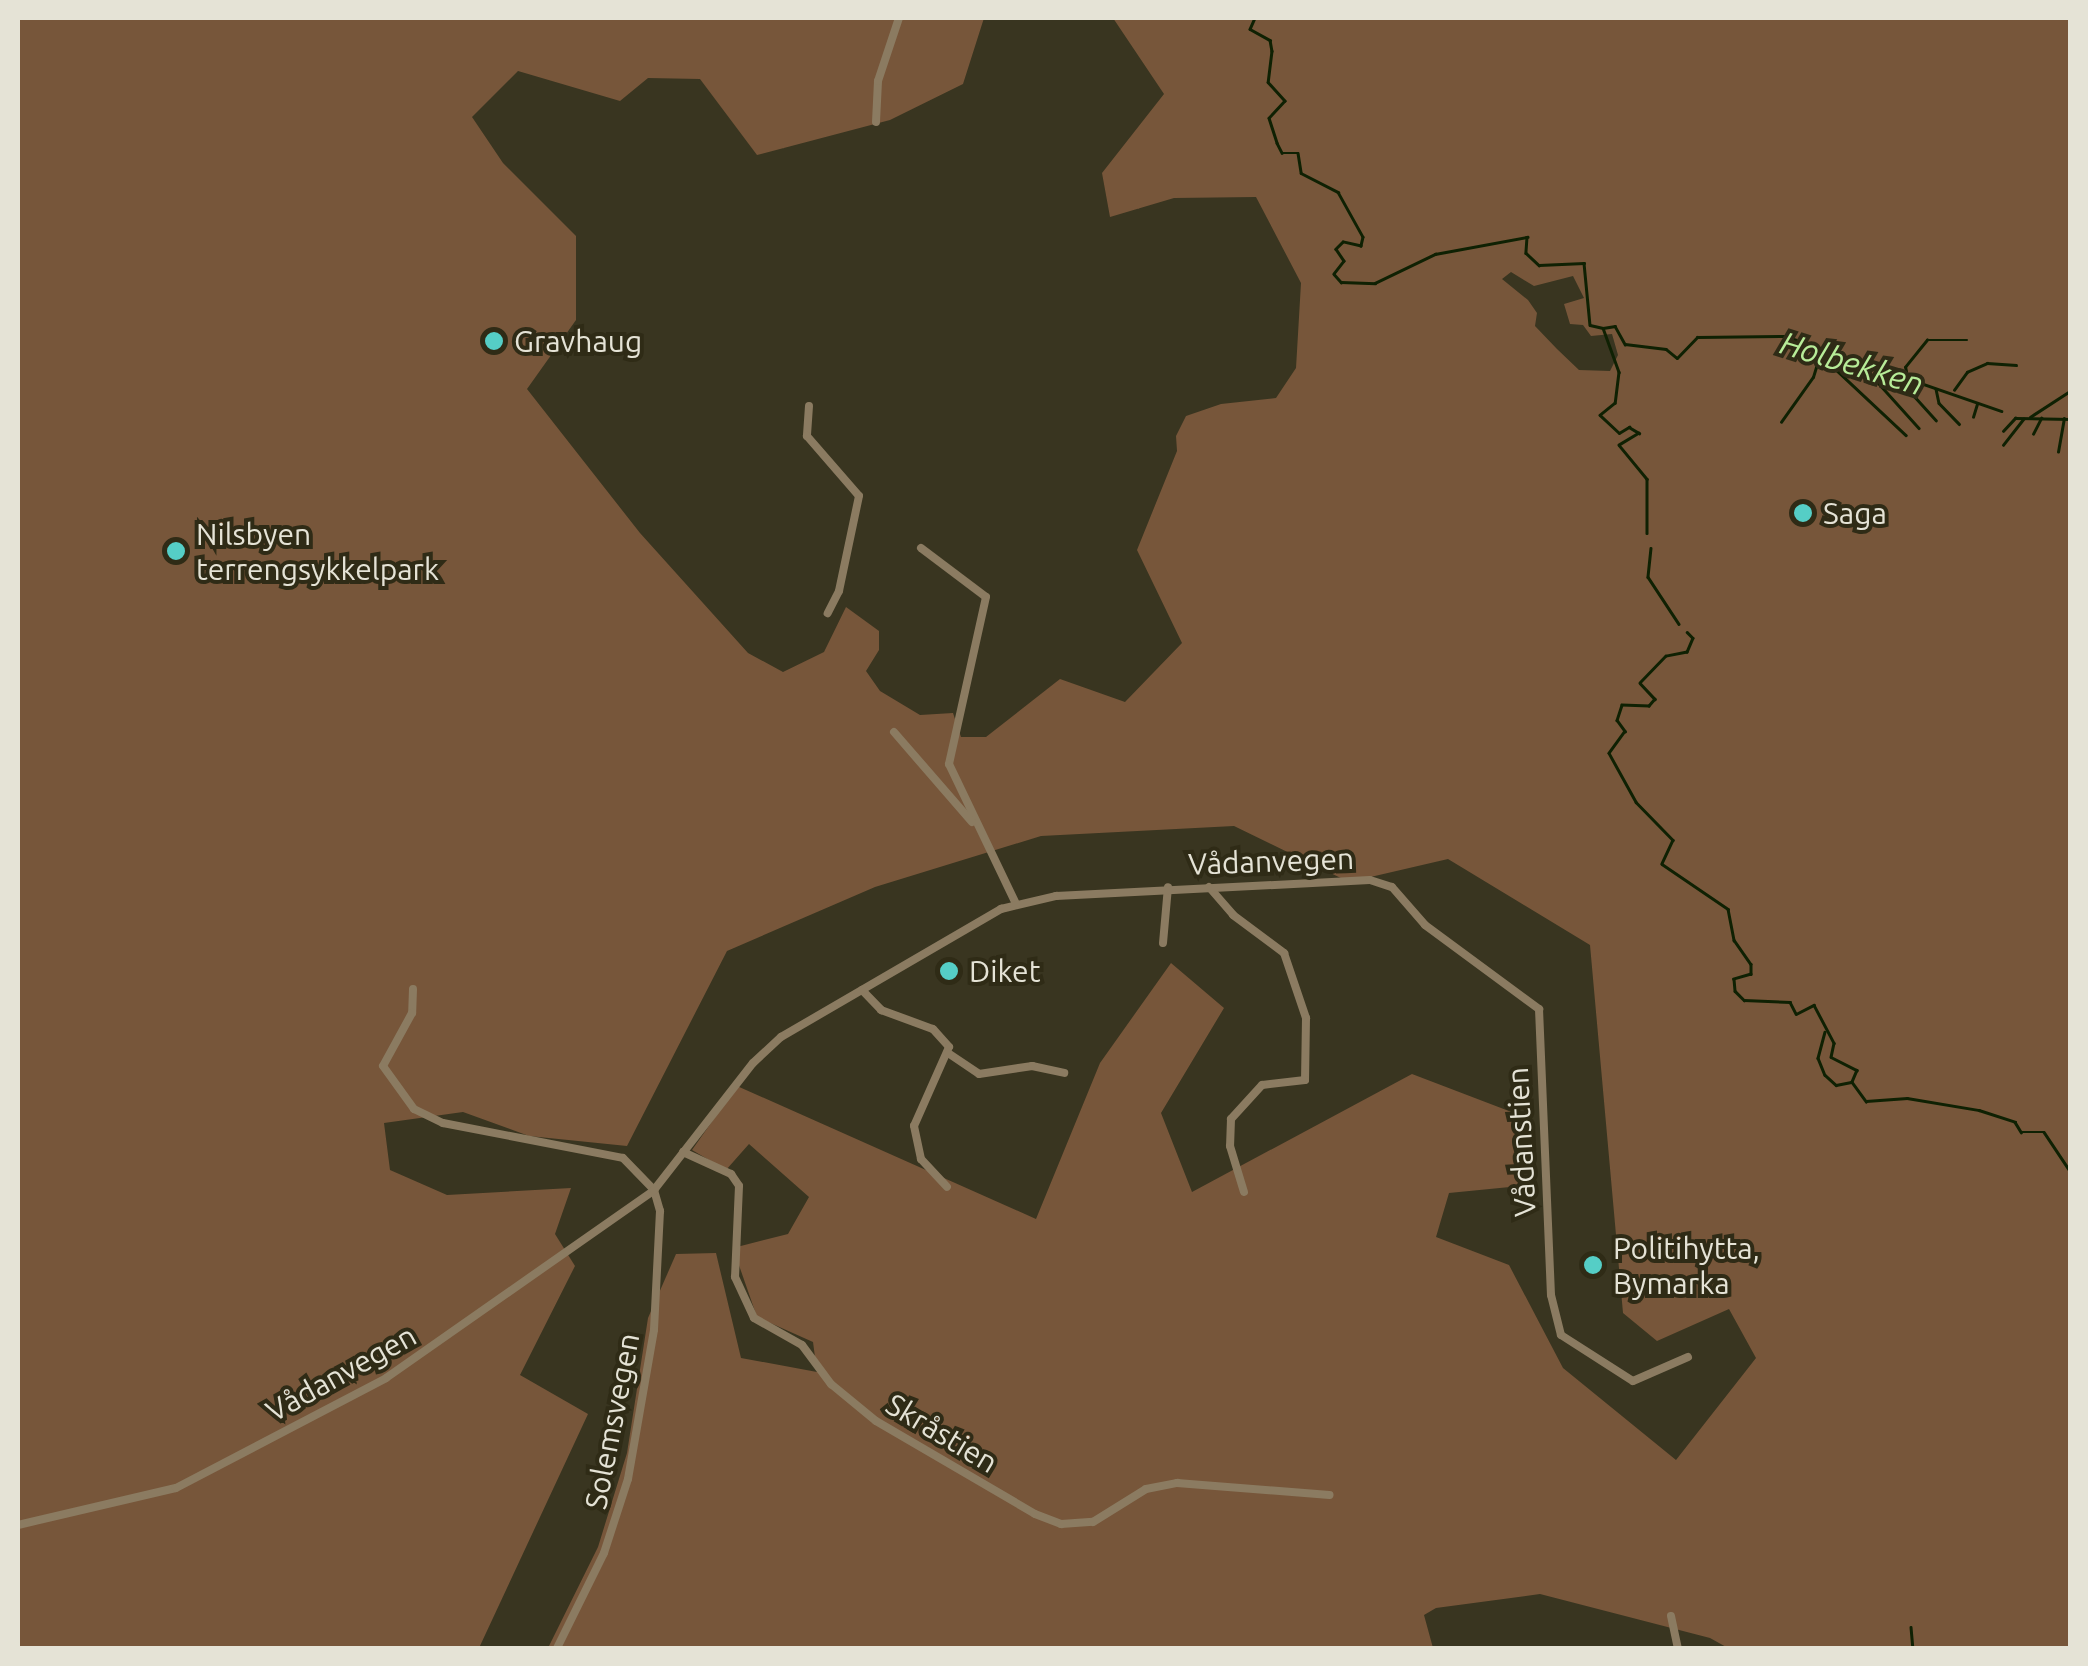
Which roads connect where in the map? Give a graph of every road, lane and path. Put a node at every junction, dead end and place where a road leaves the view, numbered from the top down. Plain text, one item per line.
1 (899, 18) edge
2 (876, 122) dead end
3 (809, 406) dead end
4 (921, 548) dead end
5 (828, 613) dead end
6 (894, 732) dead end
7 (975, 825) junction
8 (1376, 881) joint
9 (1168, 887) junction
10 (1209, 888) junction
11 (1015, 902) junction
12 (1163, 943) dead end
13 (413, 989) dead end
14 (862, 990) junction
15 (948, 1052) junction
16 (1064, 1073) dead end
17 (683, 1152) junction
18 (947, 1187) dead end
19 (654, 1190) junction
20 (1244, 1192) dead end
21 (1688, 1357) dead end
22 (1330, 1494) dead end
23 (18, 1525) edge
24 (1672, 1616) dead end
25 (556, 1648) edge
26 (1678, 1648) edge

1 - 2 street
3 - 5 street
4 - 7 street
6 - 7 street
7 - 11 street
8 - 10 street, Vådanvegen
8 - 21 street, Vådanstien
9 - 10 street, Vådanvegen
9 - 11 street, Vådanvegen
9 - 12 street, Vådanvegen
10 - 20 street
11 - 14 street, Vådanvegen
13 - 19 street
14 - 15 street
14 - 17 street, Vådanvegen
15 - 16 street
15 - 18 street
17 - 19 street, Vådanvegen
17 - 22 street, Skråstien
19 - 23 street, Vådanvegen
19 - 25 street, Solemsvegen
24 - 26 street

